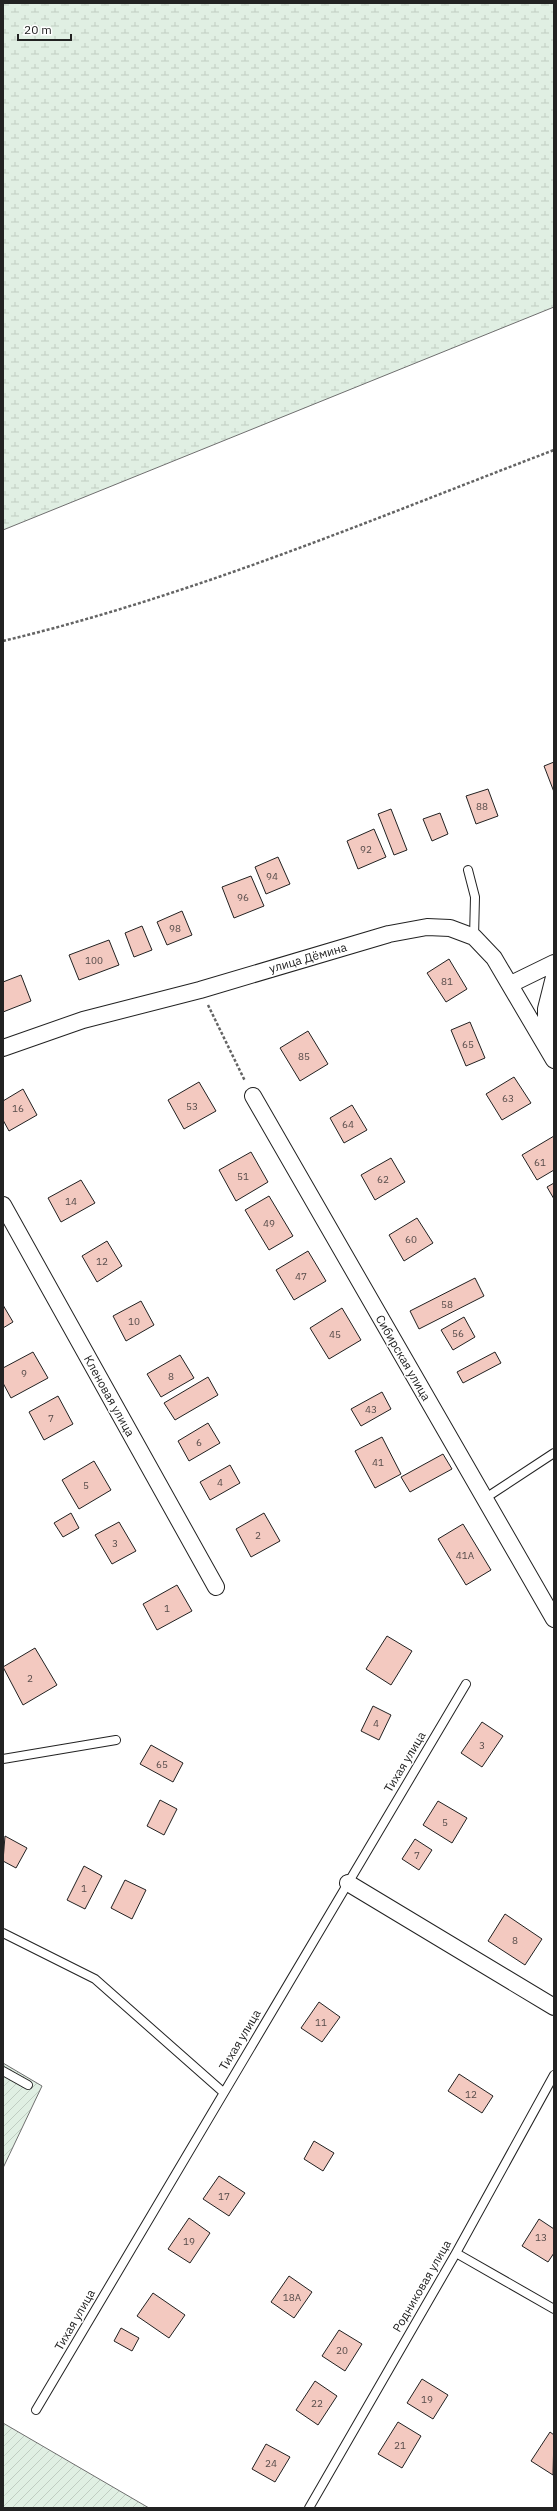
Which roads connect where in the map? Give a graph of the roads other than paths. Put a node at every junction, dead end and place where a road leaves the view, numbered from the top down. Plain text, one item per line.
1 (468, 870) dead end
2 (474, 937) junction
3 (554, 963) edge
4 (554, 977) edge
5 (511, 984) junction
6 (3, 1048) edge
7 (550, 1054) edge
8 (253, 1096) road end
9 (3, 1205) edge
10 (554, 1453) edge
11 (484, 1499) junction
12 (216, 1588) dead end
13 (554, 1619) edge
14 (466, 1684) dead end
15 (116, 1740) dead end
16 (3, 1758) edge
17 (348, 1883) junction
18 (3, 1933) edge
19 (554, 2007) edge
20 (3, 2072) edge
21 (554, 2075) edge
22 (28, 2085) dead end
23 (223, 2092) junction
24 (456, 2253) junction
25 (554, 2309) edge
26 (36, 2410) dead end
27 (309, 2508) edge

1 - 2 lane
2 - 5 street, улица Дёмина
2 - 6 street, улица Дёмина
3 - 5 street
4 - 7 street
5 - 7 street, улица Дёмина
8 - 11 street, Сибирская улица
9 - 12 street, Кленовая улица
10 - 11 lane
11 - 13 street, Сибирская улица
14 - 17 lane, Тихая улица
15 - 16 lane
17 - 19 street
17 - 23 lane, Тихая улица
18 - 23 lane
20 - 22 lane
21 - 24 lane, Родниковая улица
23 - 26 lane, Тихая улица
24 - 25 lane
24 - 27 lane, Родниковая улица

